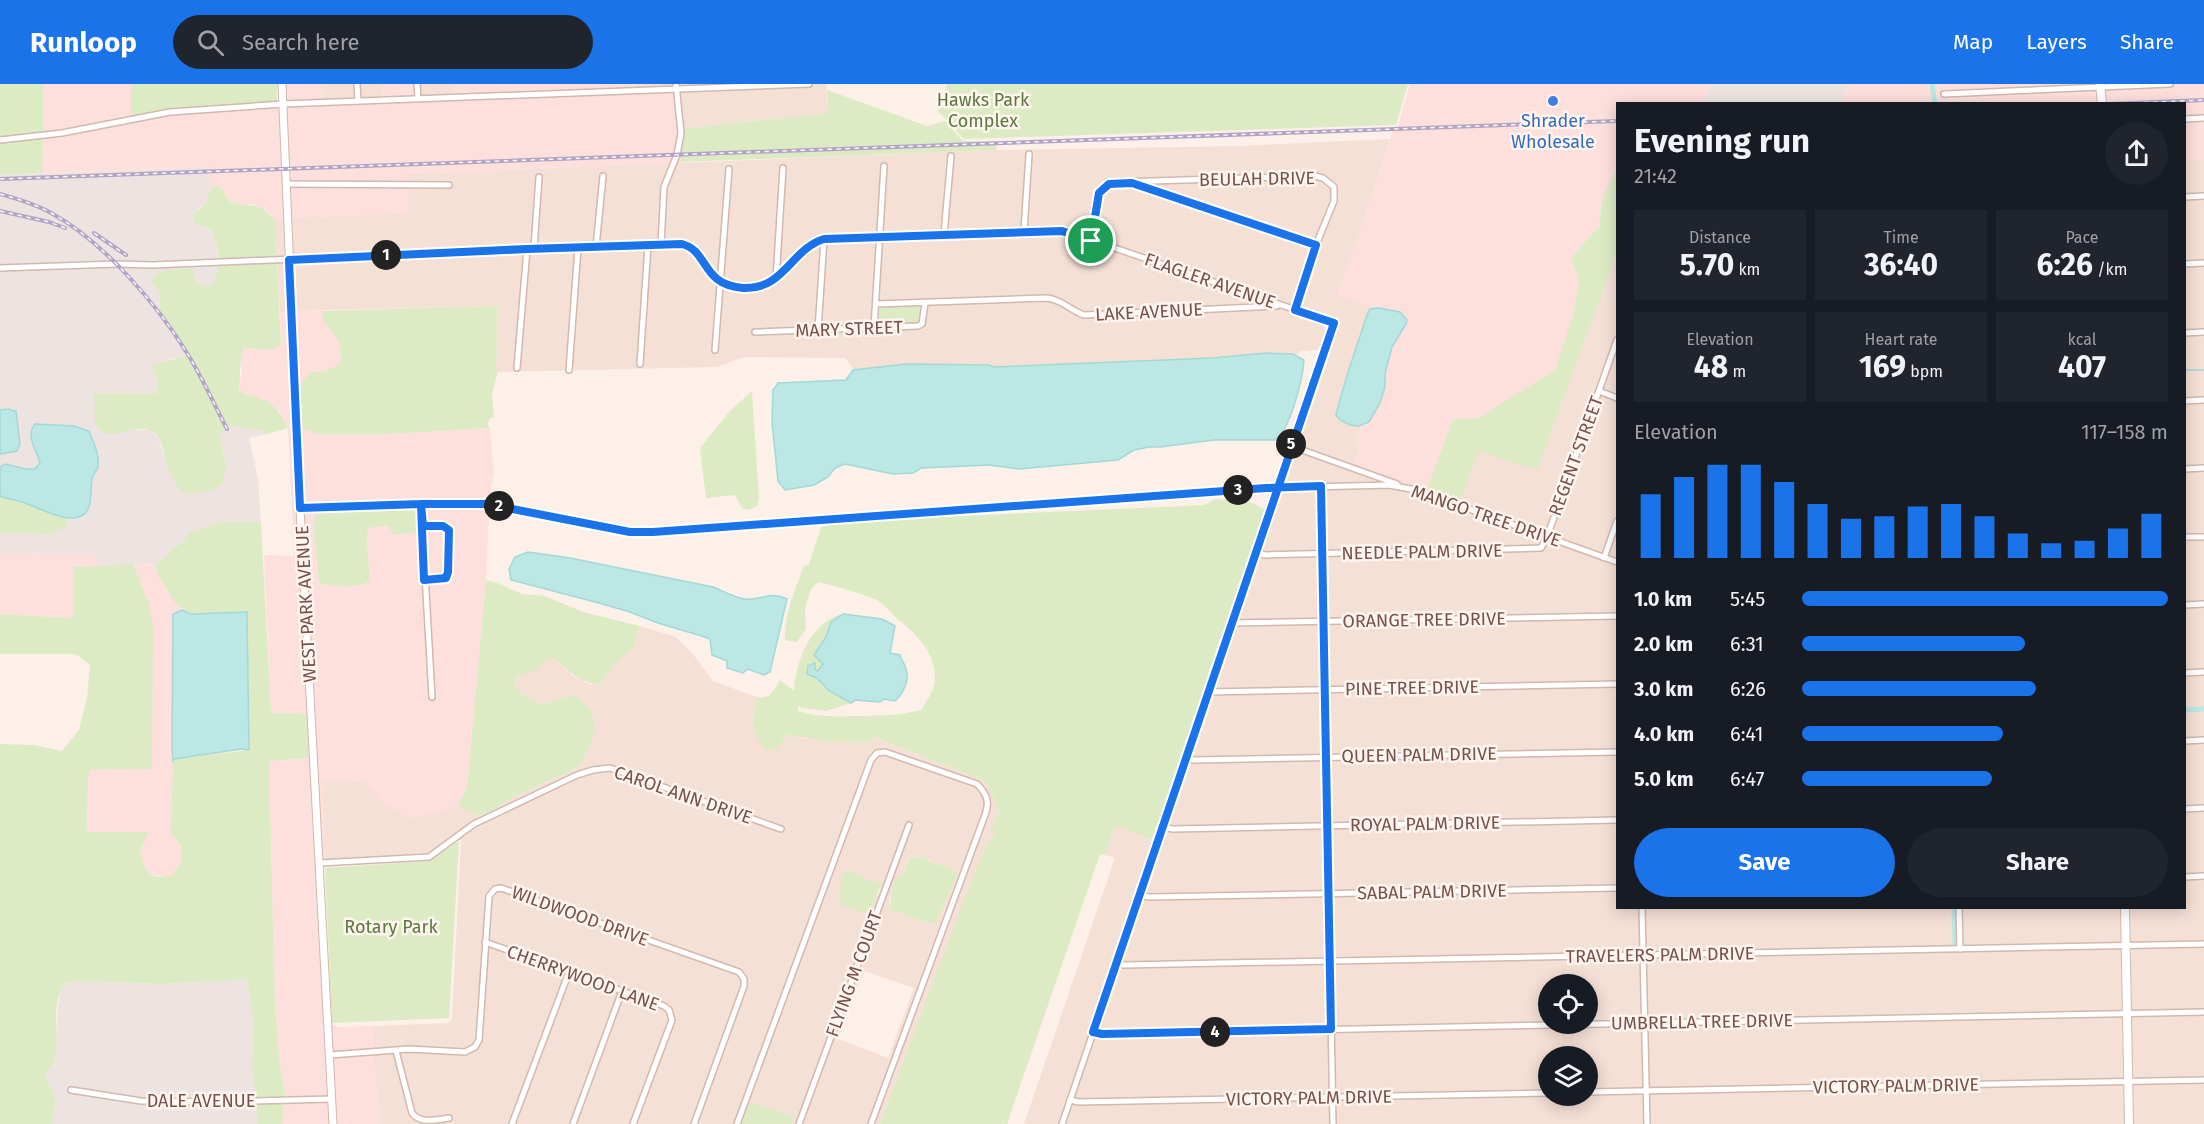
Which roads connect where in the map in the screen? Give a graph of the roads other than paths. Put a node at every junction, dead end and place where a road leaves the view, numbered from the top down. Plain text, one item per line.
1 (282, 84) edge
2 (357, 84) edge
3 (417, 84) edge
4 (808, 84) edge
5 (2170, 84) edge
6 (747, 86) edge
7 (2100, 86) edge
8 (676, 87) edge
9 (1944, 94) dead end
10 (418, 98) junction
11 (358, 101) junction
12 (2102, 102) edge
13 (283, 104) junction
14 (2204, 118) edge
15 (2186, 119) edge
16 (0, 140) edge
17 (1029, 154) dead end
18 (951, 156) dead end
19 (884, 166) dead end
20 (783, 168) dead end
21 (729, 169) dead end
22 (603, 176) dead end
23 (539, 177) dead end
24 (1132, 183) junction
25 (286, 184) junction
26 (449, 185) dead end
27 (2204, 196) edge
28 (2186, 197) edge
29 (1024, 231) junction
30 (944, 234) junction
31 (879, 237) junction
32 (824, 239) junction
33 (1091, 241) junction
34 (661, 244) junction
35 (648, 245) junction
36 (1316, 245) junction
37 (596, 247) junction
38 (531, 248) junction
39 (578, 248) junction
40 (289, 260) junction
41 (2204, 263) edge
42 (2186, 264) edge
43 (0, 268) edge
44 (776, 279) junction
45 (719, 283) junction
46 (925, 303) junction
47 (876, 304) junction
48 (1282, 305) junction
49 (1295, 310) junction
50 (874, 328) junction
51 (819, 330) junction
52 (755, 332) dead end
53 (2204, 332) edge
54 (2186, 333) edge
55 (1616, 343) edge
56 (715, 350) dead end
57 (640, 364) dead end
58 (517, 368) dead end
59 (569, 370) dead end
60 (1599, 391) junction
61 (1616, 398) edge
62 (2204, 400) edge
63 (2186, 401) edge
64 (1291, 446) junction
65 (2204, 468) edge
66 (2186, 469) edge
67 (1321, 486) junction
68 (1277, 487) junction
69 (1403, 487) junction
70 (421, 504) junction
71 (300, 508) junction
72 (1616, 524) edge
73 (423, 526) junction
74 (1547, 537) junction
75 (2186, 537) edge
76 (2204, 537) edge
77 (1255, 552) junction
78 (1322, 554) junction
79 (1604, 558) junction
80 (1616, 562) edge
81 (424, 580) junction
82 (2204, 604) edge
83 (2186, 605) edge
84 (1616, 616) edge
85 (1324, 622) junction
86 (1231, 623) junction
87 (2204, 672) edge
88 (2186, 673) edge
89 (1616, 684) edge
90 (1325, 689) junction
91 (1208, 692) junction
92 (432, 697) dead end
93 (2204, 740) edge
94 (2186, 741) edge
95 (1616, 752) edge
96 (1326, 757) junction
97 (1185, 758) junction
98 (2186, 808) edge
99 (2204, 808) edge
100 (1616, 820) edge
101 (909, 825) dead end
102 (1327, 826) junction
103 (1162, 827) junction
104 (781, 829) dead end
105 (320, 863) junction
106 (2186, 876) edge
107 (2204, 876) edge
108 (1616, 888) edge
109 (1329, 894) junction
110 (1139, 896) junction
111 (1642, 909) edge
112 (1959, 909) edge
113 (2125, 909) edge
114 (485, 942) junction
115 (2204, 944) edge
116 (2126, 946) junction
117 (1960, 949) junction
118 (1643, 955) junction
119 (1330, 961) junction
120 (1116, 963) junction
121 (569, 972) junction
122 (622, 991) junction
123 (2204, 1012) edge
124 (2127, 1014) junction
125 (1645, 1023) junction
126 (1331, 1029) junction
127 (1093, 1032) junction
128 (396, 1051) junction
129 (330, 1055) junction
130 (2204, 1080) edge
131 (2128, 1082) junction
132 (71, 1090) dead end
133 (1646, 1091) junction
134 (1598, 1092) edge
135 (1538, 1093) edge
136 (1333, 1097) junction
137 (332, 1099) junction
138 (1070, 1100) junction
139 (449, 1118) dead end
140 (333, 1124) edge
141 (513, 1124) edge
142 (573, 1124) edge
143 (633, 1124) edge
144 (694, 1124) edge
145 (737, 1124) edge
146 (799, 1124) edge
147 (871, 1124) edge
148 (1062, 1124) edge
149 (1333, 1124) edge
150 (1647, 1124) edge
151 (2129, 1124) edge

1 - 13 street, WEST PARK AVENUE
2 - 11 street
3 - 10 street
4 - 6 street
5 - 7 street
6 - 8 street
7 - 9 street
7 - 12 main road
8 - 10 street
8 - 34 street
10 - 11 street
11 - 13 street
13 - 16 street
13 - 25 street, WEST PARK AVENUE
14 - 15 street
17 - 29 street
18 - 30 street
19 - 31 street
20 - 44 street
21 - 45 street
22 - 37 street
23 - 38 street
24 - 33 street, BEULAH DRIVE
24 - 36 street
24 - 36 street, BEULAH DRIVE
25 - 26 street
25 - 40 street, WEST PARK AVENUE
27 - 28 street
29 - 30 street, FLAGLER AVENUE
29 - 33 street, FLAGLER AVENUE
30 - 31 street, FLAGLER AVENUE
31 - 32 street, FLAGLER AVENUE
31 - 47 street
32 - 44 street, FLAGLER AVENUE
32 - 51 street
33 - 48 street, FLAGLER AVENUE
34 - 35 street
34 - 45 street
35 - 37 street
35 - 57 street
36 - 49 street, BEULAH DRIVE
37 - 39 street
38 - 39 street
38 - 40 street
38 - 58 street
39 - 59 street
40 - 43 street
40 - 71 street, WEST PARK AVENUE
41 - 42 street
44 - 45 street, FLAGLER AVENUE
45 - 56 street
46 - 47 street, LAKE AVENUE
46 - 48 street, LAKE AVENUE
46 - 50 street, MARY STREET
47 - 50 street
48 - 49 street, FLAGLER AVENUE
49 - 64 street, FLAGLER AVENUE
50 - 51 street, MARY STREET
51 - 52 street, MARY STREET
53 - 54 street
55 - 60 street, REGENT STREET
60 - 61 street
60 - 74 street, REGENT STREET
62 - 63 street
64 - 68 street
64 - 69 street
65 - 66 street
67 - 68 street, MANGO TREE DRIVE
67 - 69 street, MANGO TREE DRIVE
67 - 78 street
68 - 70 street, MANGO TREE DRIVE
68 - 77 street
69 - 74 street, MANGO TREE DRIVE
70 - 71 street, MANGO TREE DRIVE
70 - 73 street
71 - 105 street, WEST PARK AVENUE
72 - 79 street
73 - 81 street
73 - 81 street
74 - 78 street, NEEDLE PALM DRIVE
74 - 79 street, MANGO TREE DRIVE
75 - 76 street
77 - 78 street, NEEDLE PALM DRIVE
77 - 86 street
78 - 85 street
79 - 80 street, MANGO TREE DRIVE
81 - 92 street
82 - 83 street
84 - 85 street, ORANGE TREE DRIVE
85 - 86 street, ORANGE TREE DRIVE
85 - 90 street
86 - 91 street
87 - 88 street
89 - 90 street, PINE TREE DRIVE
90 - 91 street, PINE TREE DRIVE
90 - 96 street
91 - 97 street
93 - 94 street
95 - 96 street, QUEEN PALM DRIVE
96 - 97 street, QUEEN PALM DRIVE
96 - 102 street
97 - 103 street
98 - 99 street
100 - 102 street, ROYAL PALM DRIVE
101 - 146 street, FLYING M COURT
102 - 103 street, ROYAL PALM DRIVE
102 - 109 street
103 - 110 street
104 - 105 street, CAROL ANN DRIVE
105 - 129 street, WEST PARK AVENUE
106 - 107 street
108 - 109 street, SABAL PALM DRIVE
109 - 110 street, SABAL PALM DRIVE
109 - 119 street
110 - 120 street
111 - 118 street
112 - 117 street
113 - 116 main road
114 - 121 street, CHERRYWOOD LANE
114 - 128 street, WILDWOOD DRIVE
114 - 144 street, WILDWOOD DRIVE
115 - 116 street, TRAVELERS PALM DRIVE
116 - 117 street, TRAVELERS PALM DRIVE
116 - 124 main road
117 - 118 street, TRAVELERS PALM DRIVE
118 - 119 street, TRAVELERS PALM DRIVE
118 - 125 street
119 - 120 street, TRAVELERS PALM DRIVE
119 - 126 street
120 - 127 street
121 - 122 street, CHERRYWOOD LANE
121 - 141 street
122 - 142 street
122 - 143 street, CHERRYWOOD LANE
123 - 124 street, UMBRELLA TREE DRIVE
124 - 125 street, UMBRELLA TREE DRIVE
124 - 131 main road
125 - 126 street, UMBRELLA TREE DRIVE
125 - 133 street
126 - 127 street, UMBRELLA TREE DRIVE
126 - 136 street
127 - 138 street
128 - 129 street
128 - 139 street
129 - 137 street, WEST PARK AVENUE
130 - 131 street, VICTORY PALM DRIVE
131 - 133 street, VICTORY PALM DRIVE
131 - 151 main road
132 - 137 street, DALE AVENUE
133 - 134 street, VICTORY PALM DRIVE
133 - 150 street
135 - 136 street, VICTORY PALM DRIVE
136 - 138 street, VICTORY PALM DRIVE
136 - 149 street
137 - 140 street, WEST PARK AVENUE
138 - 148 street
145 - 147 street

